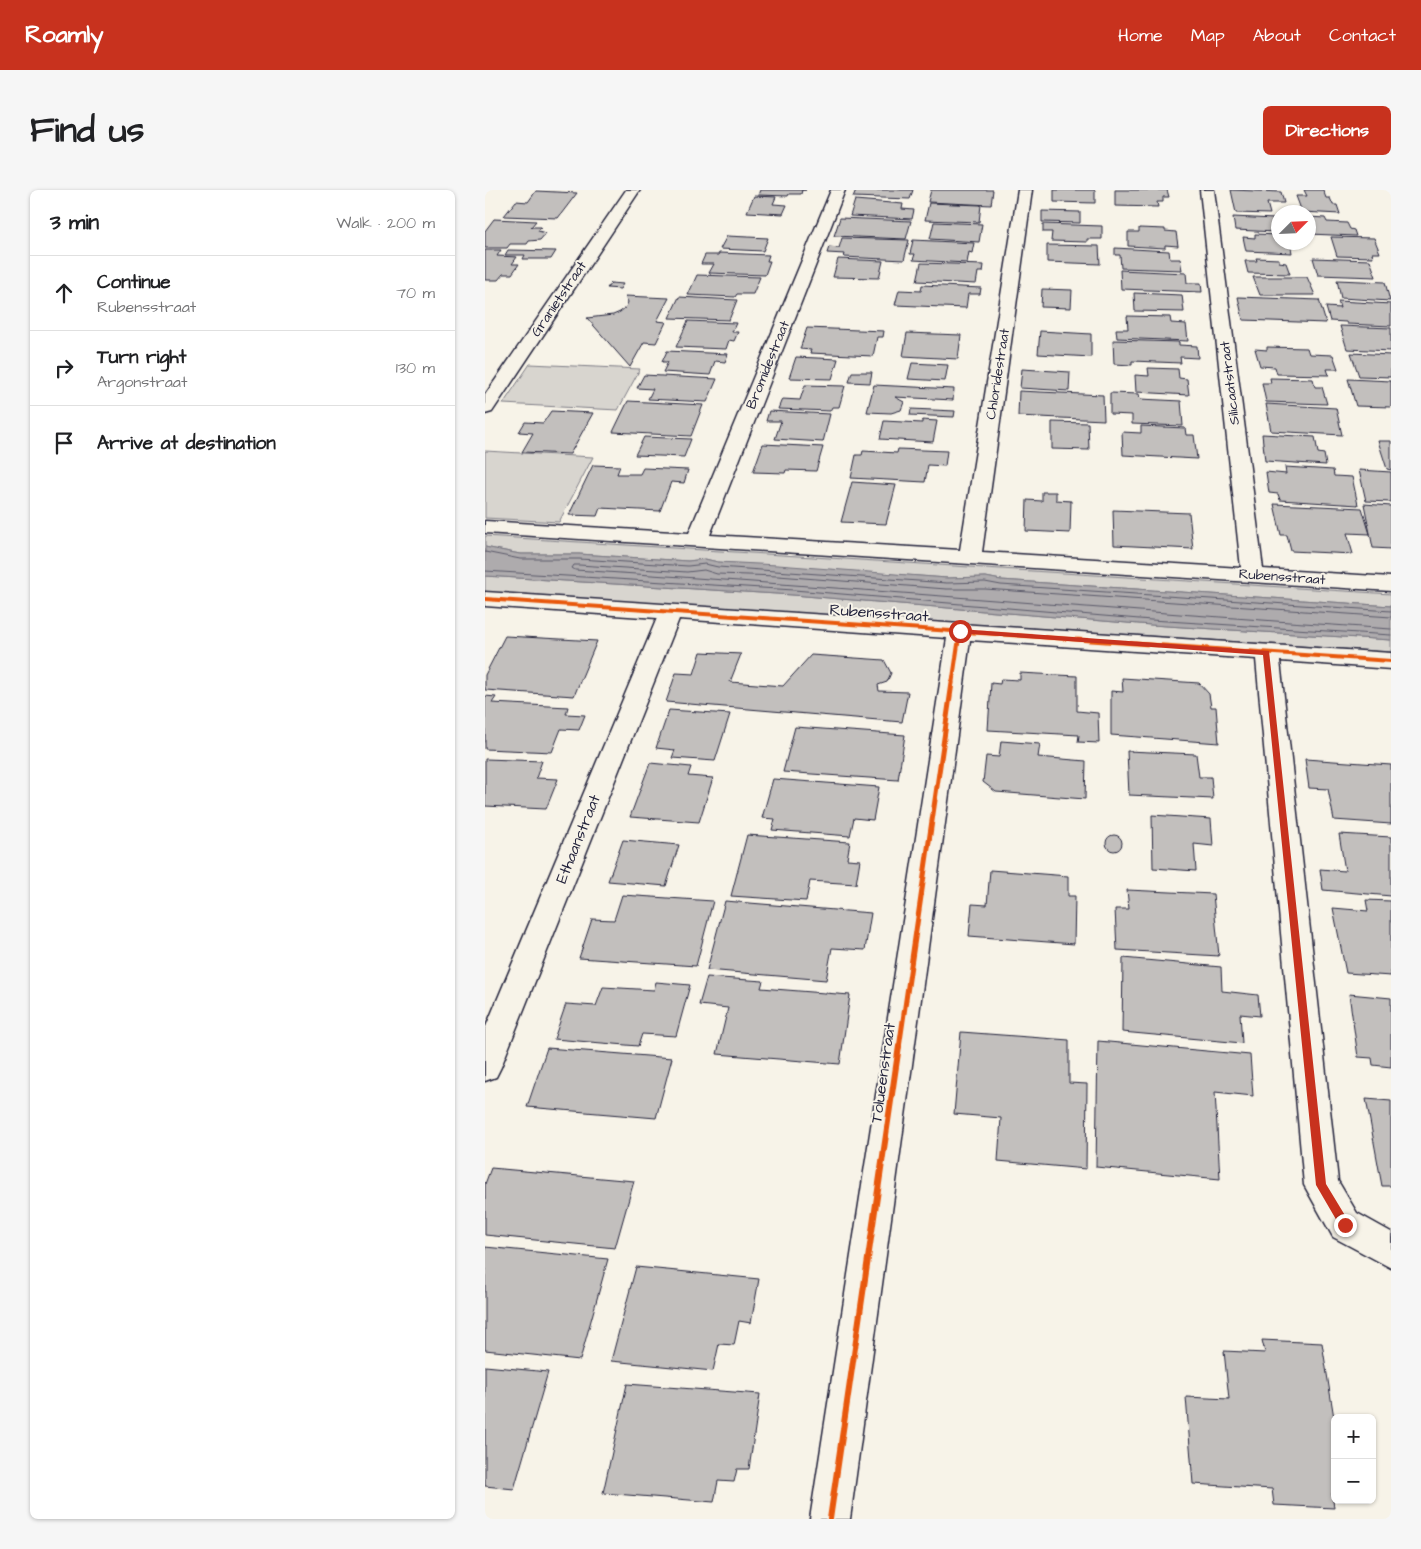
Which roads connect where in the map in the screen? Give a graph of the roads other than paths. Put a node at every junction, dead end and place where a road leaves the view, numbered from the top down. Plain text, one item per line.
1 (633, 190) edge
2 (838, 190) edge
3 (1025, 190) edge
4 (1207, 190) edge
5 (485, 408) edge
6 (485, 527) edge
7 (697, 540) junction
8 (970, 557) junction
9 (1253, 576) junction
10 (1391, 584) edge
11 (485, 599) edge
12 (671, 611) junction
13 (960, 631) junction
14 (1267, 653) junction
15 (1391, 661) edge
16 (485, 1067) edge
17 (1391, 1251) edge
18 (830, 1519) edge

1 - 5 street, Granietstraat
2 - 7 street, Bromidestraat
3 - 8 street, Chloridestraat
4 - 9 street, Silicaatstraat
6 - 7 street, Rubensstraat
7 - 8 street, Rubensstraat
8 - 9 street, Rubensstraat
9 - 10 street, Rubensstraat
11 - 12 street, Rubensstraat
12 - 13 street, Rubensstraat
12 - 16 street, Ethaanstraat
13 - 14 street, Rubensstraat
13 - 18 street, Tolueenstraat
14 - 15 street, Rubensstraat
14 - 17 street

